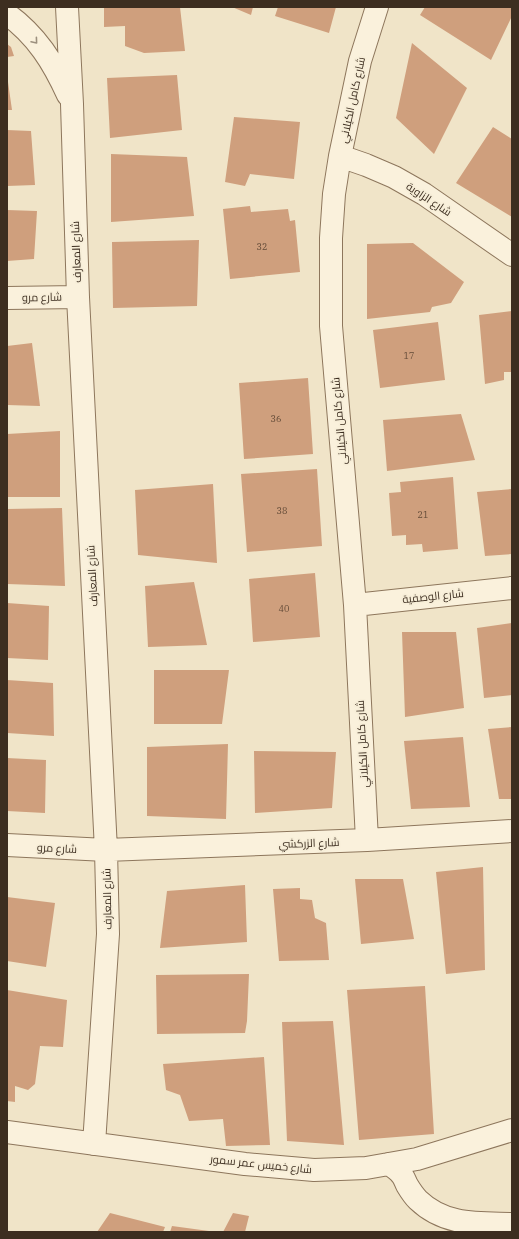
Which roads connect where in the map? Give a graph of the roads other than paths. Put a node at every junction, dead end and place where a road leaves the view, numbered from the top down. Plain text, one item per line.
1 (67, 7) edge
2 (377, 7) edge
3 (7, 14) edge
4 (72, 104) junction
5 (340, 156) junction
6 (512, 255) edge
7 (78, 296) junction
8 (7, 298) edge
9 (512, 588) edge
10 (355, 605) junction
11 (512, 831) edge
12 (367, 840) junction
13 (7, 845) edge
14 (106, 850) junction
15 (512, 1130) edge
16 (7, 1132) edge
17 (94, 1144) junction
18 (389, 1164) junction
19 (512, 1224) edge

1 - 4 street, شارع المعارف
2 - 5 street, شارع كامل الكيلاني
3 -> 4 street
4 - 7 street, شارع المعارف
5 - 6 street, شارع الزاوية
5 - 10 street, شارع كامل الكيلاني
7 - 8 street, شارع مرو
7 - 14 street, شارع المعارف
9 - 10 street, شارع الوصفية
10 - 12 street, شارع كامل الكيلاني
11 - 12 street, شارع الزركشي
12 - 14 street, شارع الزركشي
13 - 14 street, شارع مرو
14 - 17 street, شارع المعارف
15 - 18 street, شارع خميس عمر سمور
16 - 17 street, شارع خميس عمر سمور
17 - 18 street, شارع خميس عمر سمور
18 - 19 street

